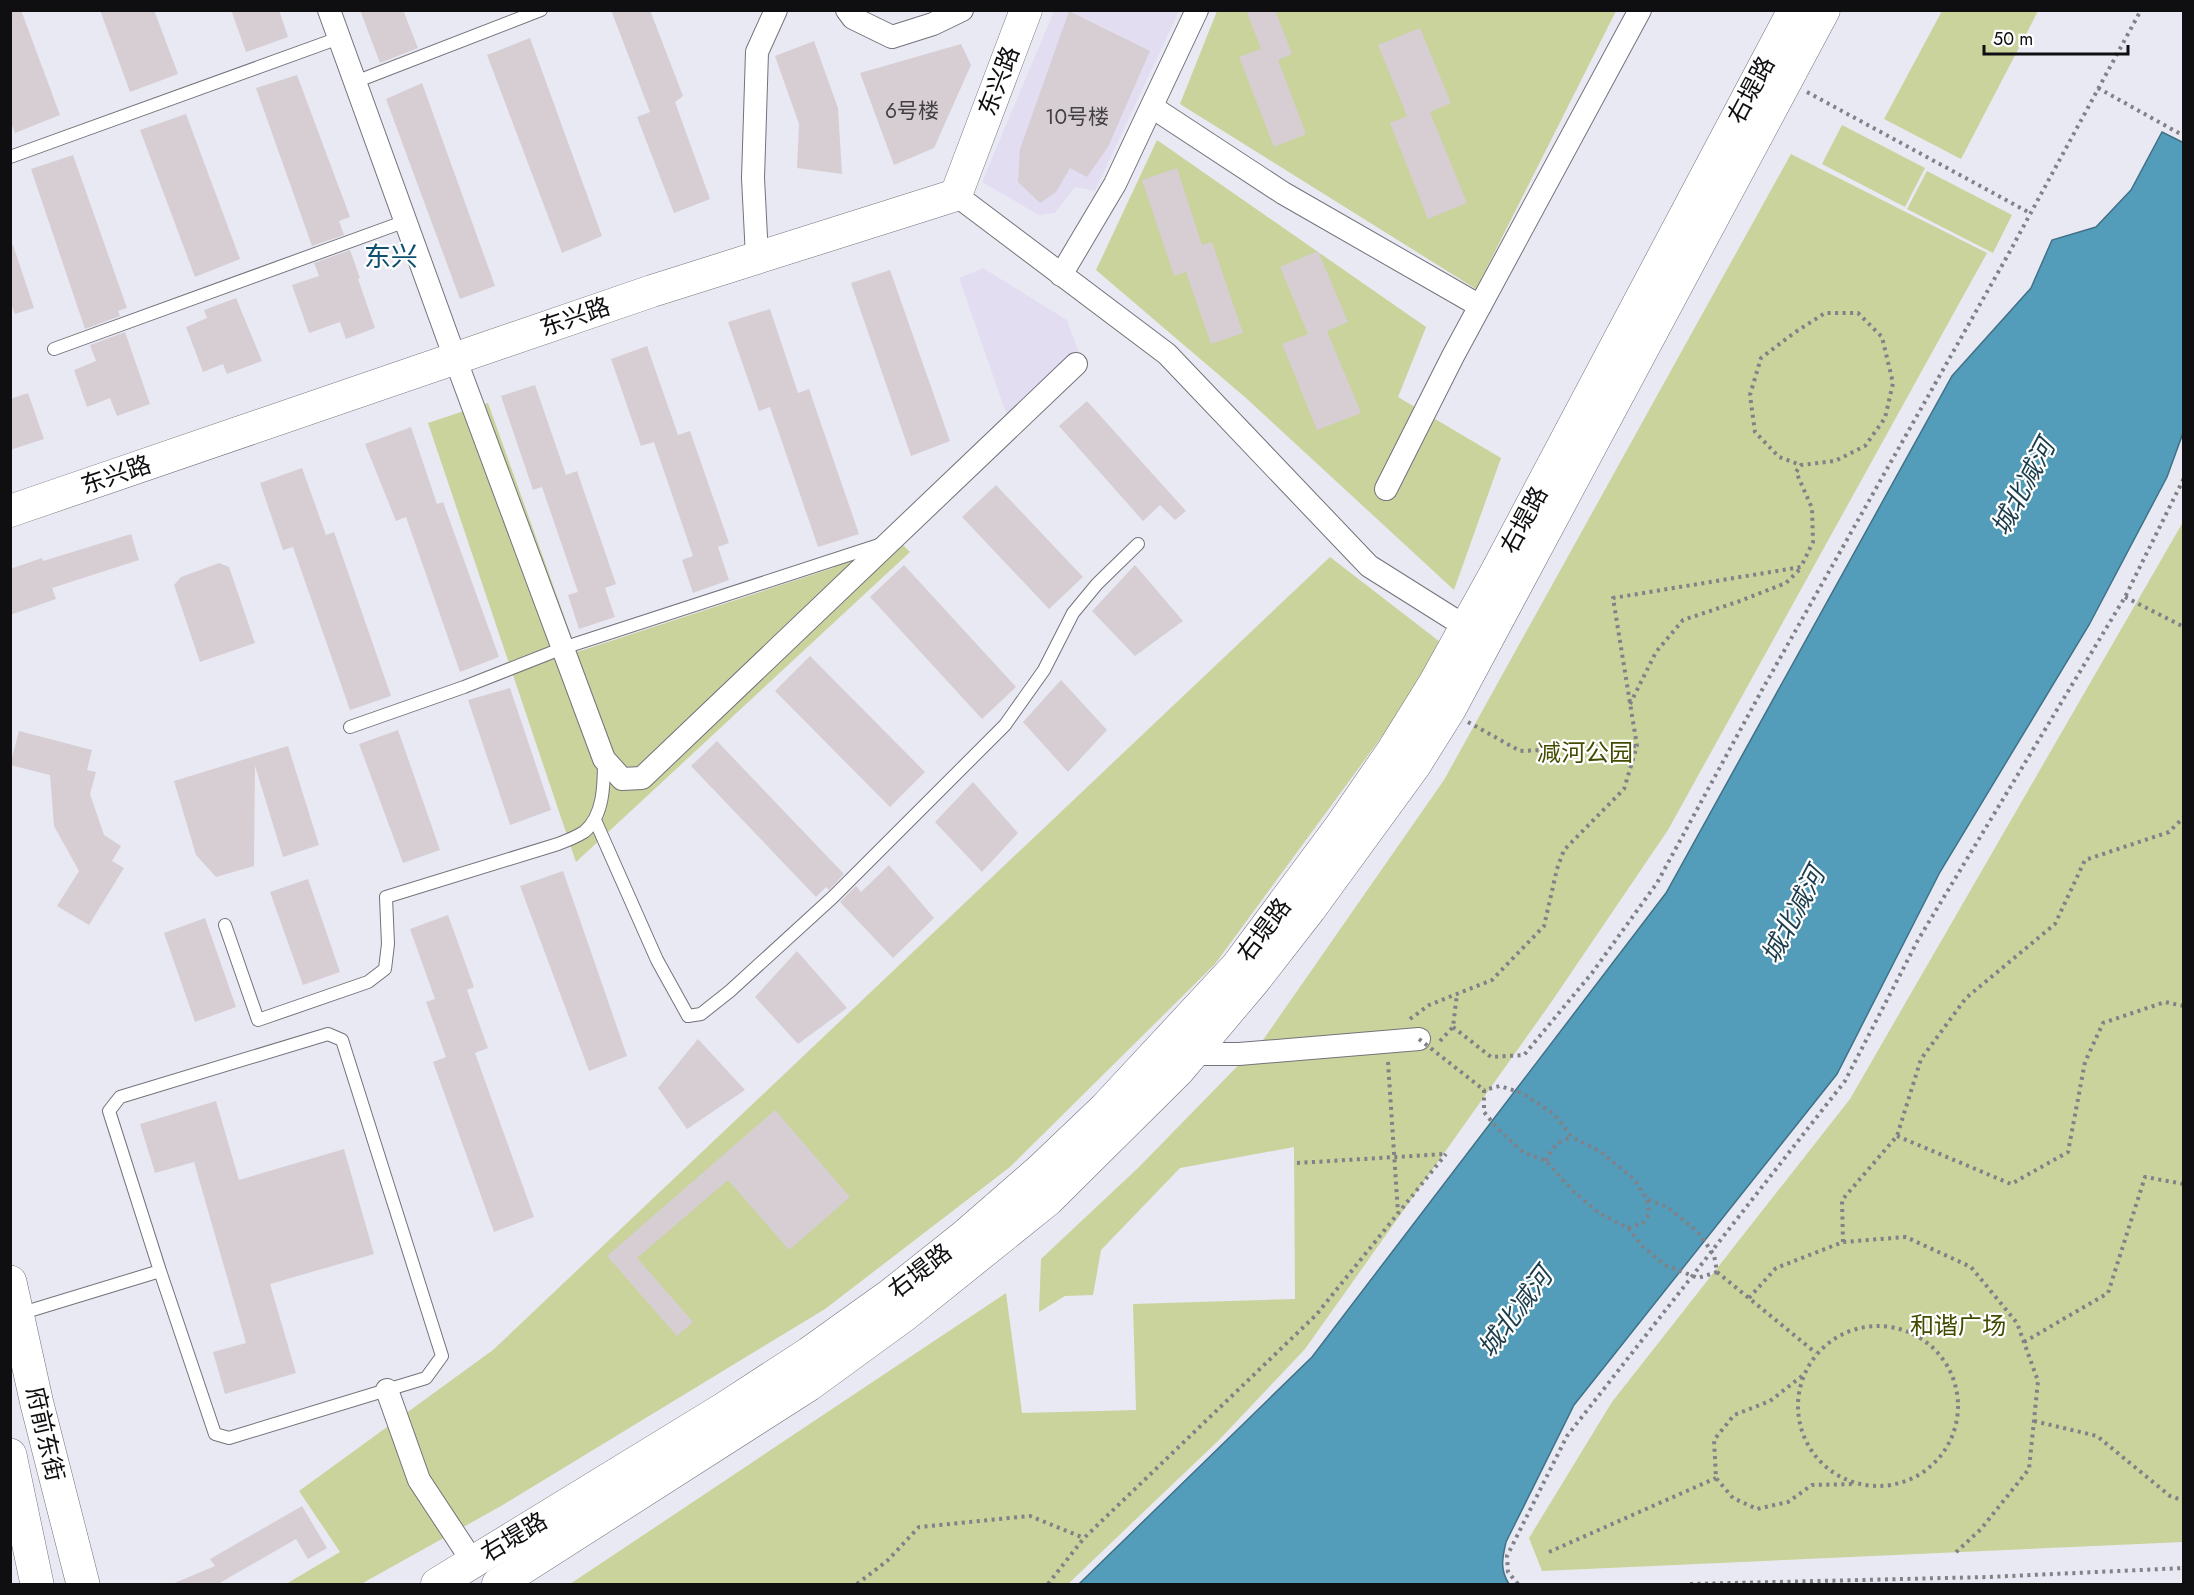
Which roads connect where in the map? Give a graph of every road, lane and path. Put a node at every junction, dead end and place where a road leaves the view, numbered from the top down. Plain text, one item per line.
1 (329, 10) edge
2 (541, 10) edge
3 (776, 10) edge
4 (847, 10) edge
5 (962, 10) edge
6 (1026, 10) edge
7 (1197, 10) edge
8 (1640, 10) edge
9 (1794, 10) edge
10 (1824, 10) edge
11 (2141, 10) edge
12 (339, 38) junction
13 (1786, 81) junction
14 (355, 82) junction
15 (2098, 88) junction
16 (1152, 107) junction
17 (2184, 136) edge
18 (10, 157) edge
19 (956, 195) junction
20 (2030, 213) junction
21 (406, 220) junction
22 (757, 257) junction
23 (1061, 275) junction
24 (1480, 306) junction
25 (54, 349) dead end
26 (455, 358) junction
27 (1076, 364) dead end
28 (1801, 465) junction
29 (2184, 478) edge
30 (1386, 489) dead end
31 (10, 511) edge
32 (889, 542) junction
33 (1138, 544) dead end
34 (1801, 567) junction
35 (2125, 597) junction
36 (1466, 627) junction
37 (2184, 627) edge
38 (563, 648) junction
39 (1630, 705) junction
40 (1450, 709) junction
41 (350, 727) dead end
42 (1636, 746) junction
43 (604, 759) junction
44 (2184, 818) edge
45 (595, 820) junction
46 (225, 925) dead end
47 (1457, 994) junction
48 (2184, 1006) edge
49 (1453, 1027) junction
50 (1386, 1044) junction
51 (1426, 1045) junction
52 (1193, 1054) junction
53 (1484, 1090) junction
54 (1897, 1136) junction
55 (1572, 1137) junction
56 (1395, 1157) junction
57 (1546, 1161) junction
58 (1297, 1163) dead end
59 (2184, 1184) edge
60 (1647, 1200) junction
61 (1398, 1214) junction
62 (1628, 1228) junction
63 (1843, 1242) junction
64 (160, 1271) junction
65 (1717, 1272) junction
66 (10, 1282) edge
67 (1749, 1298) junction
68 (18, 1314) junction
69 (2024, 1342) junction
70 (1816, 1353) junction
71 (1803, 1376) junction
72 (387, 1389) junction
73 (2034, 1421) junction
74 (12, 1470) edge
75 (1716, 1478) junction
76 (1856, 1484) junction
77 (2184, 1501) edge
78 (1084, 1538) junction
79 (1549, 1551) dead end
80 (1953, 1555) dead end
81 (473, 1562) junction
82 (2184, 1568) edge
83 (37, 1584) edge
84 (83, 1584) edge
85 (437, 1584) edge
86 (498, 1584) edge
87 (857, 1584) edge
88 (1048, 1584) edge
89 (1518, 1584) edge
90 (1689, 1584) edge

1 - 12 street
2 - 14 lane
3 - 22 street
4 - 5 street
6 - 19 main road, 东兴路
7 - 16 street
8 - 24 street
9 - 36 main road, 右堤路
10 - 13 main road, 右堤路
11 - 15 path
12 - 14 street
12 - 18 lane
13 - 20 path
13 - 40 main road, 右堤路
14 - 21 street
15 - 17 path
15 - 20 path
16 - 23 street
16 - 24 street
19 - 22 main road, 东兴路
19 - 23 street
20 - 49 path
21 - 25 lane
21 - 26 street
22 - 26 main road, 东兴路
23 - 36 street
24 - 30 street
26 - 31 main road, 东兴路
26 - 38 street
27 - 32 street
28 - 28 path
28 - 34 path
29 - 35 path
32 - 38 lane
32 - 43 street
33 - 45 lane
34 - 39 path
34 - 39 path
35 - 37 path
35 - 89 path
36 - 81 main road, 右堤路
38 - 41 lane
38 - 43 street
39 - 42 path
40 - 42 path
40 - 52 main road, 右堤路
42 - 47 path
43 - 45 lane
44 - 54 path
45 - 46 lane
47 - 49 path
47 - 50 path
48 - 54 path
49 - 51 path
50 - 51 street
50 - 52 street
50 - 56 path
51 - 53 path, bridge
52 - 86 main road, 右堤路
53 - 55 path, bridge
53 - 57 path, bridge
54 - 63 path
55 - 57 path
55 - 60 path, bridge
56 - 58 path
56 - 61 path
56 - 61 path
57 - 62 path, bridge
59 - 69 path
60 - 62 path
60 - 65 path, bridge
61 - 78 path
62 - 65 path, bridge
63 - 67 path
63 - 69 path
64 - 68 lane
64 - 72 lane
64 - 72 lane
65 - 67 path
66 - 68 main road, 府前东街
67 - 70 path
68 - 84 main road, 府前东街
69 - 73 path
70 - 71 path
70 - 76 path
71 - 75 path
71 - 76 path
72 - 81 street
73 - 77 path
73 - 80 path
74 - 83 main road, 府前东街
75 - 76 path
75 - 79 path
78 - 87 path
78 - 88 path
81 - 85 main road, 右堤路
82 - 90 path

